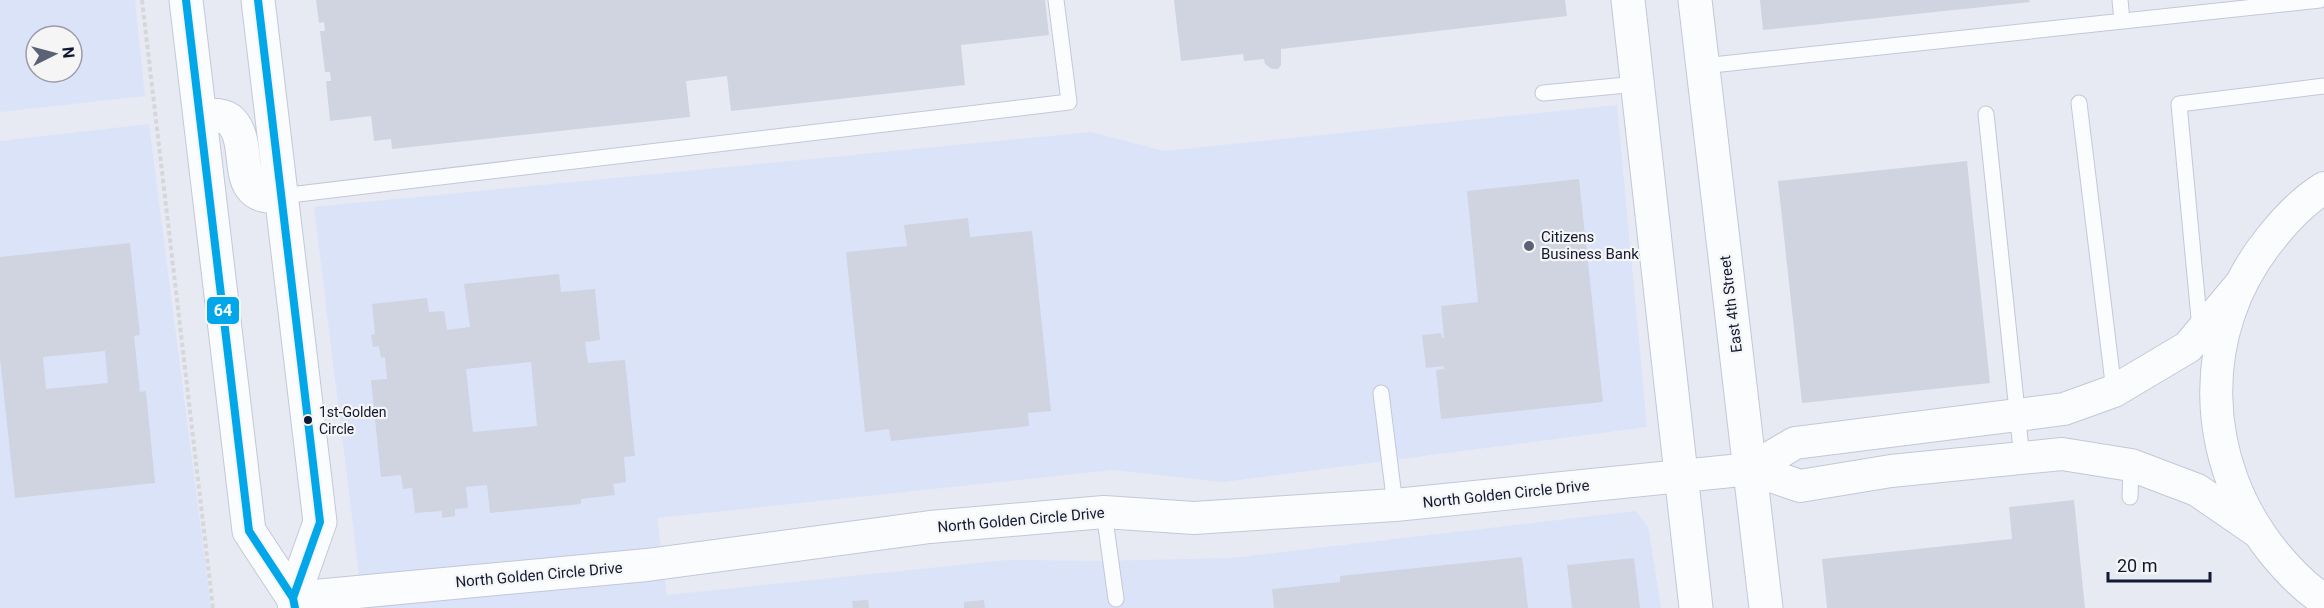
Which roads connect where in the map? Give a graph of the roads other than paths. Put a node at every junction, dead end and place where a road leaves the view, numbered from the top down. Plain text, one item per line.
1 (186, 0) edge
2 (258, 0) edge
3 (1056, 0) edge
4 (1628, 0) edge
5 (1695, 0) edge
6 (2120, 0) edge
7 (2320, 0) edge
8 (2122, 21) junction
9 (1703, 66) junction
10 (1637, 84) junction
11 (2324, 86) edge
12 (1544, 93) dead end
13 (2079, 103) dead end
14 (1986, 114) dead end
15 (200, 115) junction
16 (2324, 188) edge
17 (281, 196) junction
18 (2241, 284) junction
19 (2200, 332) junction
20 (2114, 392) junction
21 (1381, 393) dead end
22 (2017, 415) junction
23 (2022, 459) junction
24 (2131, 465) junction
25 (1751, 469) junction
26 (1683, 476) junction
27 (2130, 498) dead end
28 (1395, 506) junction
29 (1104, 512) junction
30 (2258, 532) junction
31 (1116, 599) dead end
32 (2324, 600) edge
33 (294, 603) edge
34 (1696, 608) edge
35 (1766, 608) edge

1 - 15 main road
2 - 17 main road
3 - 17 lane
4 - 10 main road
5 - 9 main road, East 4th Street
6 - 8 lane
7 - 8 lane
8 - 9 lane
9 - 25 main road, East 4th Street
10 - 12 lane
10 - 26 main road
11 - 19 lane
13 - 20 lane
14 - 22 lane
15 - 17 main road
15 - 33 main road
16 - 18 street, North Golden Circle Drive
17 - 33 main road
18 - 19 street, North Golden Circle Drive
18 - 30 street, North Golden Circle Drive
19 - 20 street, North Golden Circle Drive
20 - 22 street, North Golden Circle Drive
21 - 28 lane
22 - 23 lane
22 - 25 street, North Golden Circle Drive
23 - 24 street, North Golden Circle Drive
23 - 25 street, North Golden Circle Drive
24 - 27 lane
24 - 30 street, North Golden Circle Drive
25 - 26 street, North Golden Circle Drive
25 - 35 main road, East 4th Street
26 - 28 street, North Golden Circle Drive
26 - 34 main road
28 - 29 street, North Golden Circle Drive
29 - 31 lane
29 - 33 street, North Golden Circle Drive
30 - 32 street, North Golden Circle Drive

